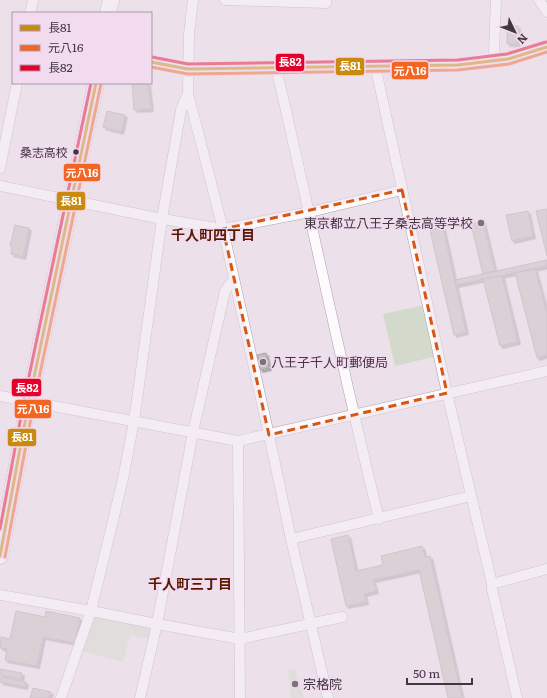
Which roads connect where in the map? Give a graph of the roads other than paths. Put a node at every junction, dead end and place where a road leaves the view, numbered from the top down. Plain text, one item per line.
1 (33, 0) edge
2 (193, 0) edge
3 (225, 0) edge
4 (326, 0) edge
5 (496, 0) edge
6 (539, 0) edge
7 (30, 12) edge
8 (547, 12) edge
9 (547, 47) edge
10 (495, 61) junction
11 (152, 62) edge
12 (375, 66) junction
13 (276, 67) junction
14 (188, 69) junction
15 (17, 84) edge
16 (96, 84) edge
17 (188, 93) junction
18 (0, 168) edge
19 (0, 186) edge
20 (402, 190) junction
21 (71, 200) junction
22 (310, 212) junction
23 (162, 219) junction
24 (223, 229) junction
25 (234, 279) junction
26 (547, 371) edge
27 (447, 393) junction
28 (0, 396) edge
29 (29, 401) junction
30 (353, 415) junction
31 (134, 421) junction
32 (194, 432) junction
33 (269, 435) junction
34 (238, 441) junction
35 (471, 496) junction
36 (379, 519) junction
37 (291, 539) junction
38 (0, 556) edge
39 (547, 569) edge
40 (492, 584) junction
41 (0, 595) edge
42 (91, 611) junction
43 (342, 617) dead end
44 (157, 624) junction
45 (310, 624) junction
46 (240, 639) junction
47 (61, 698) edge
48 (140, 698) edge
49 (240, 698) edge
50 (328, 698) edge
51 (517, 698) edge

1 - 7 street
2 - 14 street
3 - 4 street
5 - 10 street
6 - 8 street
9 - 10 street
10 - 12 street
11 - 14 street
12 - 13 street
12 - 20 street
13 - 14 street
13 - 22 street
14 - 17 street
15 - 18 street
16 - 21 highway
17 - 23 street
17 - 24 street
19 - 21 street
20 - 22 street
20 - 27 street
21 - 23 street
21 - 29 highway
22 - 24 street
22 - 30 street
23 - 24 street
23 - 31 street
24 - 25 street
25 - 32 street
25 - 33 street
26 - 27 street
27 - 30 street
27 - 35 street
28 - 29 street
29 - 31 street
29 - 38 highway
30 - 33 street
30 - 36 street
31 - 32 street
31 - 42 street
32 - 34 street
32 - 44 street
33 - 34 street
33 - 37 street
34 - 46 street
35 - 36 street
35 - 40 street
36 - 37 street
37 - 45 street
39 - 40 street
40 - 51 street
41 - 42 street
42 - 44 street
42 - 47 street
43 - 45 street
44 - 46 street
44 - 48 street
45 - 46 street
45 - 50 street
46 - 49 street

